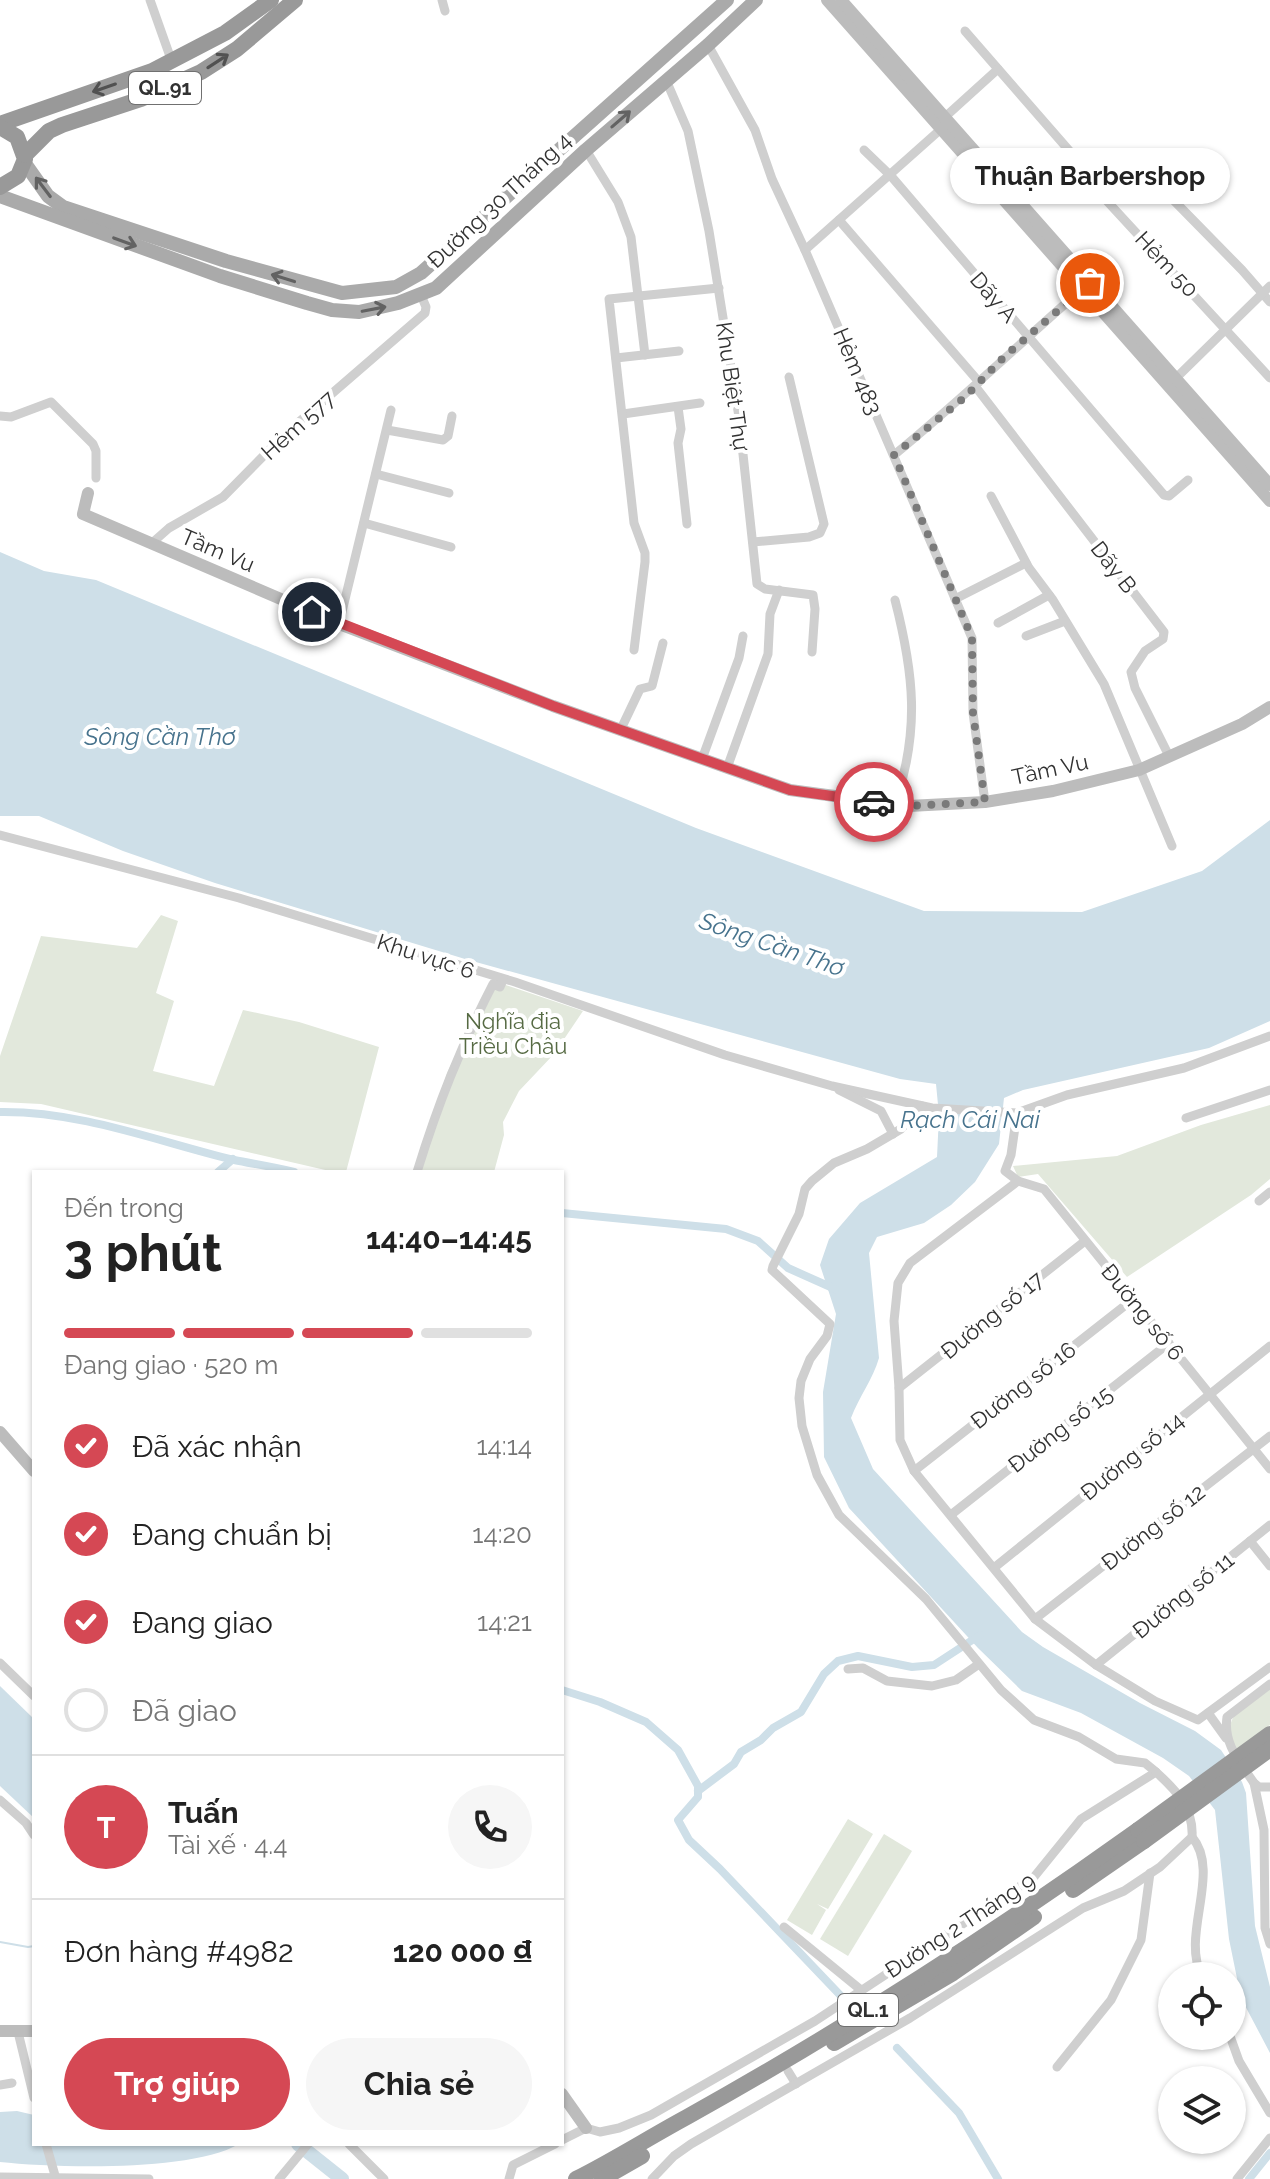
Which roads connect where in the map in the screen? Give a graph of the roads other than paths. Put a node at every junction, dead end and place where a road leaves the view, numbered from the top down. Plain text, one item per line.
1 (150, 0) edge
2 (271, 0) edge
3 (295, 0) edge
4 (442, 0) edge
5 (727, 0) edge
6 (756, 0) edge
7 (827, 0) edge
8 (841, 0) edge
9 (445, 11) dead end
10 (965, 31) dead end
11 (708, 45) junction
12 (172, 62) junction
13 (998, 69) junction
14 (666, 80) junction
15 (943, 123) junction
16 (0, 126) edge
17 (586, 150) junction
18 (864, 150) dead end
19 (24, 158) junction
20 (1080, 163) dead end
21 (1140, 166) dead end
22 (891, 176) junction
23 (0, 187) edge
24 (0, 196) edge
25 (1106, 200) dead end
26 (839, 220) junction
27 (805, 250) junction
28 (226, 261) junction
29 (220, 276) junction
30 (1086, 286) junction
31 (719, 288) junction
32 (1266, 290) edge
33 (421, 295) junction
34 (638, 295) junction
35 (1270, 302) edge
36 (1227, 329) junction
37 (1029, 336) junction
38 (679, 351) dead end
39 (645, 355) junction
40 (616, 358) junction
41 (789, 377) dead end
42 (1270, 378) edge
43 (1175, 379) junction
44 (977, 384) junction
45 (700, 403) dead end
46 (678, 407) junction
47 (391, 410) dead end
48 (623, 414) junction
49 (1201, 415) junction
50 (0, 416) edge
51 (452, 416) dead end
52 (387, 430) junction
53 (894, 455) junction
54 (376, 474) junction
55 (1270, 477) edge
56 (96, 478) dead end
57 (1188, 480) dead end
58 (1270, 485) edge
59 (88, 493) dead end
60 (449, 493) dead end
61 (991, 496) dead end
62 (1270, 501) edge
63 (1270, 508) edge
64 (364, 523) junction
65 (687, 524) dead end
66 (753, 542) junction
67 (152, 543) junction
68 (451, 547) dead end
69 (1026, 563) junction
70 (779, 590) junction
71 (1049, 595) junction
72 (955, 599) junction
73 (895, 600) dead end
74 (1065, 621) junction
75 (998, 623) dead end
76 (339, 624) junction
77 (743, 636) dead end
78 (1026, 636) dead end
79 (663, 643) dead end
80 (634, 650) dead end
81 (812, 652) dead end
82 (1270, 707) edge
83 (620, 731) junction
84 (1169, 756) junction
85 (702, 759) junction
86 (727, 768) junction
87 (1139, 770) junction
88 (985, 802) junction
89 (895, 805) junction
90 (0, 835) edge
91 (1172, 846) dead end
92 (503, 980) junction
93 (1270, 1036) edge
94 (832, 1086) junction
95 (1270, 1090) edge
96 (927, 1107) junction
97 (1017, 1113) junction
98 (1186, 1118) dead end
99 (893, 1134) junction
100 (418, 1170) edge
101 (1018, 1181) junction
102 (1270, 1192) edge
103 (1259, 1201) dead end
104 (1085, 1241) junction
105 (1132, 1300) junction
106 (1169, 1343) junction
107 (1270, 1346) edge
108 (899, 1388) junction
109 (1210, 1394) junction
110 (0, 1432) edge
111 (1270, 1436) edge
112 (1254, 1449) junction
113 (32, 1463) edge
114 (1270, 1469) edge
115 (914, 1471) junction
116 (952, 1514) junction
117 (1270, 1525) edge
118 (1250, 1541) junction
119 (1270, 1566) edge
120 (995, 1567) junction
121 (1035, 1619) junction
122 (976, 1661) junction
123 (0, 1663) edge
124 (1096, 1665) junction
125 (1270, 1667) edge
126 (848, 1669) dead end
127 (1270, 1684) edge
128 (32, 1694) edge
129 (1208, 1713) junction
130 (1270, 1734) edge
131 (1226, 1738) junction
132 (1270, 1749) edge
133 (1156, 1772) junction
134 (1254, 1783) junction
135 (1270, 1787) edge
136 (0, 1800) edge
137 (32, 1832) edge
138 (1141, 1835) junction
139 (1192, 1837) junction
140 (1150, 1873) junction
141 (784, 1927) dead end
142 (1270, 1944) edge
143 (1197, 1962) edge
144 (861, 1990) junction
145 (0, 2031) edge
146 (32, 2031) edge
147 (18, 2032) junction
148 (1235, 2050) edge
149 (1057, 2067) dead end
150 (792, 2077) junction
151 (12, 2083) dead end
152 (709, 2083) junction
153 (0, 2085) edge
154 (32, 2090) edge
155 (564, 2097) edge
156 (719, 2099) junction
157 (1270, 2113) edge
158 (586, 2128) junction
159 (1270, 2138) edge
160 (564, 2139) edge
161 (47, 2146) edge
162 (306, 2146) edge
163 (351, 2146) edge
164 (551, 2146) edge
165 (0, 2177) edge
166 (281, 2177) edge
167 (588, 2177) edge
168 (56, 2179) edge
169 (149, 2179) edge
170 (384, 2179) edge
171 (509, 2179) edge
172 (652, 2179) edge
173 (1237, 2179) edge

1 - 12 street
2 - 12 highway, QL.91
19 -> 3 highway, QL.91
4 - 9 street
5 -> 28 main road, Đường 30 Tháng 4
6 - 11 main road, Đường 30 Tháng 4
7 - 15 street
8 - 15 street
10 - 13 street
11 - 14 main road, Đường 30 Tháng 4
11 - 27 street, Hẻm 483
12 -> 16 highway, QL.91
13 - 15 street
13 - 20 street
17 -> 14 main road, Đường 30 Tháng 4
14 - 31 street, Khu Biệt Thự
15 - 22 street
15 - 30 street
16 - 19 highway, QL.91
17 - 33 main road, Đường 30 Tháng 4
17 - 34 street
18 - 22 street, Dãy A
19 - 23 highway, QL.91
28 -> 19 main road, Đường 30 Tháng 4
21 - 32 street
22 - 26 street
22 - 37 street, Dãy A
24 -> 29 main road, Đường 30 Tháng 4
25 - 36 street, Hẻm 50
26 - 27 street
26 - 44 street, Dãy B
27 - 53 street, Hẻm 483
28 - 29 main road
29 -> 33 main road, Đường 30 Tháng 4
30 - 37 street
30 - 43 street
30 - 49 street
31 - 34 street
31 - 66 street, Khu Biệt Thự
32 - 35 street
32 - 36 street
33 - 67 street, Hẻm 577
34 - 39 street
34 - 40 street
36 - 42 street, Hẻm 50
36 - 43 street
37 - 44 street
37 - 57 street, Dãy A
38 - 39 street
39 - 40 street
40 - 48 street
41 - 66 street
43 - 49 street
44 - 53 street
44 - 84 street, Dãy B
45 - 46 street
46 - 48 street
46 - 65 street
47 - 52 street
48 - 80 street
49 - 55 street
49 - 58 street
49 - 62 street
49 - 63 street
50 - 56 street
51 - 52 street
52 - 54 street
53 - 72 street, Hẻm 483
54 - 60 street
54 - 64 street
59 - 67 street, Tầm Vu
61 - 69 street
64 - 68 street
64 - 76 street
66 - 70 street, Khu Biệt Thự
67 - 76 street, Tầm Vu
69 - 71 street
69 - 72 street
70 - 81 street, Khu Biệt Thự
70 - 86 street
71 - 74 street
71 - 75 street
72 - 88 street, Hẻm 483
73 - 89 street
74 - 78 street
74 - 87 street
76 - 83 street, Tầm Vu
77 - 85 street
79 - 83 street
82 - 84 street, Tầm Vu
83 - 85 street, Tầm Vu
84 - 87 street, Tầm Vu
85 - 86 street, Tầm Vu
86 - 89 street, Tầm Vu
87 - 88 street, Tầm Vu
87 - 91 street
88 - 89 street, Tầm Vu
90 - 92 street, Khu vực 6
92 - 94 street, Khu vực 6
92 - 100 street
93 - 97 street, Khu vực 6
94 - 96 street, Khu vực 6
94 - 99 street
95 - 98 street
96 - 97 street, Khu vực 6
96 - 99 street
97 - 101 street, Đường số 6
99 - 122 street
101 - 104 street, Đường số 6
101 - 108 street
102 - 103 street
104 - 105 street, Đường số 6
104 - 108 street, Đường số 17
105 - 106 street, Đường số 6
105 - 115 street, Đường số 16
106 - 109 street, Đường số 6
106 - 116 street, Đường số 15
107 - 109 street, Đường số 14
108 - 115 street
109 - 112 street, Đường số 6
109 - 120 street, Đường số 14
110 - 113 street
111 - 112 street, Đường số 12
112 - 114 street, Đường số 6
112 - 121 street, Đường số 12
115 - 116 street
116 - 120 street
117 - 118 street, Đường số 11
118 - 119 street
118 - 124 street, Đường số 11
120 - 121 street
121 - 124 street
122 - 126 street
122 - 133 street
123 - 128 street
124 - 129 street
125 - 129 street
127 - 131 street
129 - 131 street
130 - 138 highway, Đường 2 Tháng 9 / QL.1, bridge
131 - 134 street
132 - 138 highway, Đường 2 Tháng 9 / QL.1, bridge
133 - 139 street
133 - 144 street
134 - 135 street
134 - 142 street
136 - 137 street
138 - 150 highway, Đường 2 Tháng 9 / QL.1
138 - 156 highway, Đường 2 Tháng 9 / QL.1
139 - 140 street
139 - 143 street
140 - 149 street
140 - 150 street
141 - 144 street
144 - 152 street
145 - 147 street
146 - 147 street
147 - 154 street
148 - 157 street
150 - 167 highway, Đường 2 Tháng 9 / QL.1
150 - 172 street
151 - 153 street
152 - 156 street
152 - 158 street
155 - 158 street
156 - 167 highway, Đường 2 Tháng 9 / QL.1
158 - 160 street
159 - 173 street
161 - 168 street, bridge
162 - 166 street
163 - 170 street
164 - 171 street
165 - 169 street

